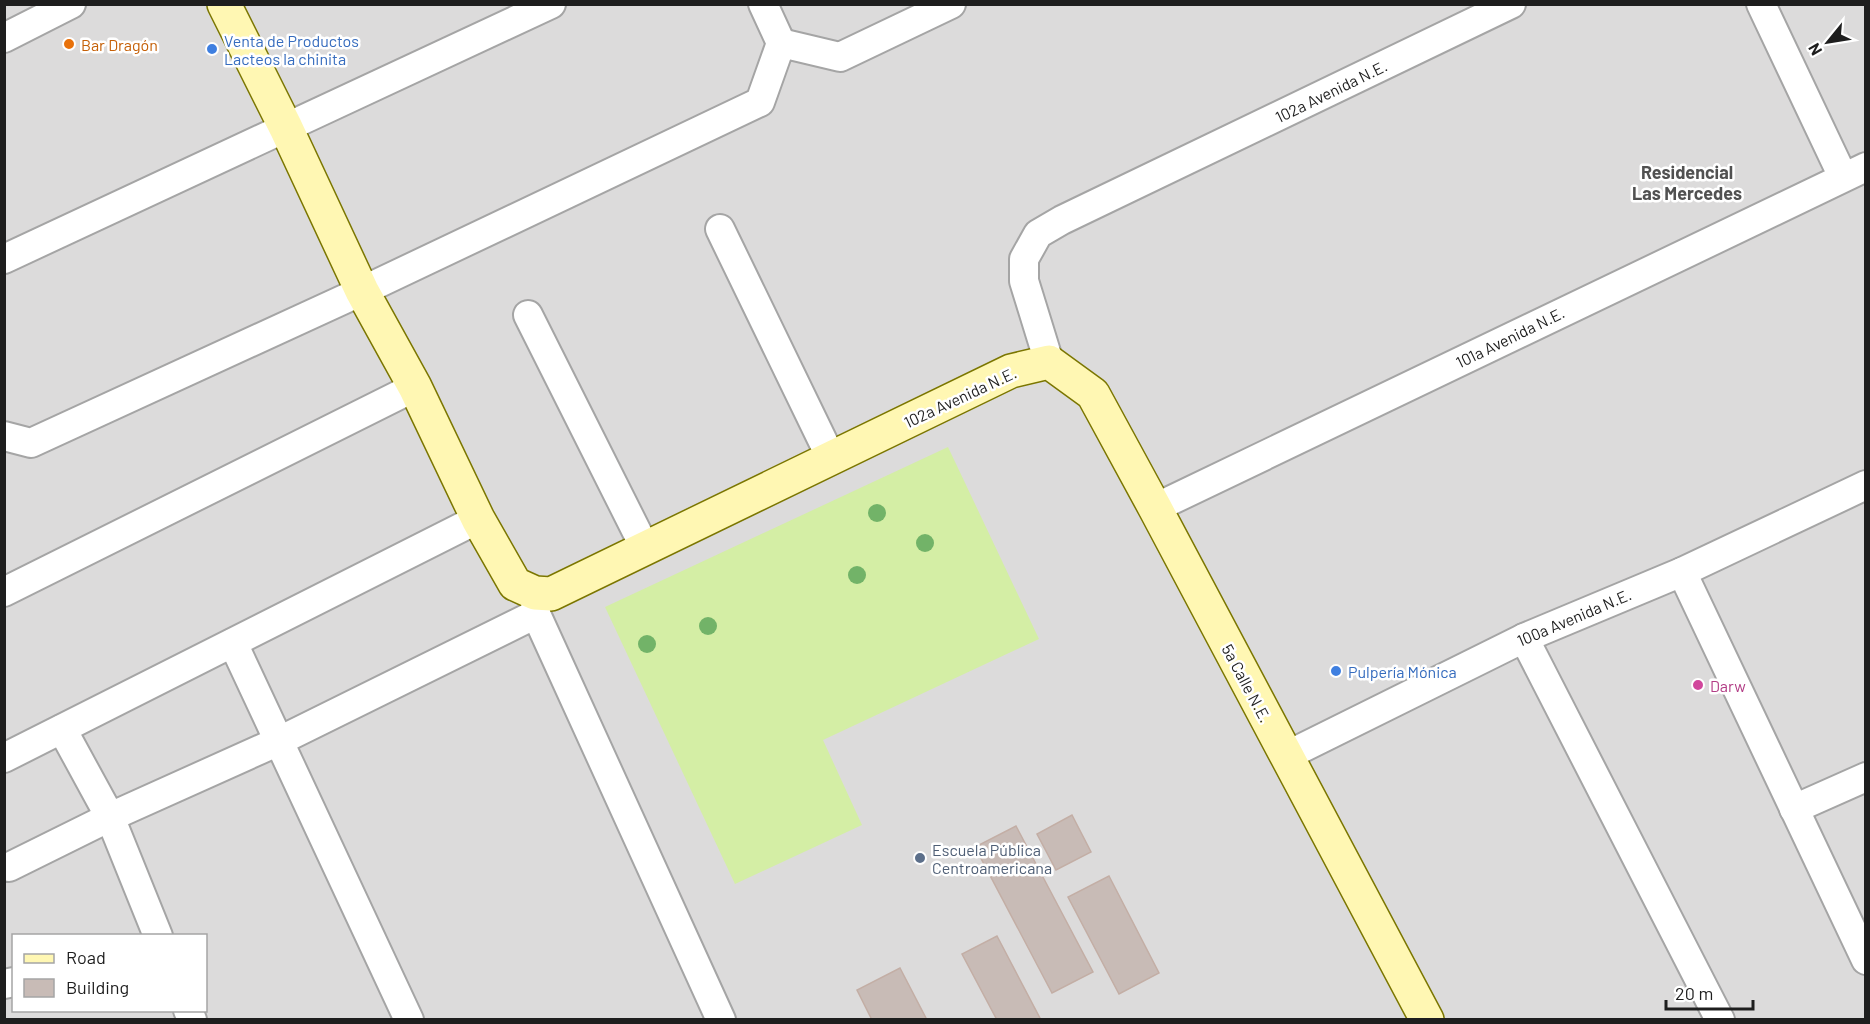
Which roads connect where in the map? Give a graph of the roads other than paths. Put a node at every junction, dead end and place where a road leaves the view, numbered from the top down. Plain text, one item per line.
1 (71, 4) edge
2 (224, 4) edge
3 (551, 4) edge
4 (763, 4) edge
5 (951, 4) edge
6 (1511, 4) edge
7 (1761, 4) edge
8 (4, 38) edge
9 (781, 43) junction
10 (286, 128) junction
11 (1854, 172) edge
12 (720, 229) dead end
13 (4, 259) edge
14 (362, 291) junction
15 (528, 315) dead end
16 (1049, 362) junction
17 (415, 387) junction
18 (4, 436) edge
19 (831, 458) junction
20 (1866, 485) edge
21 (1155, 508) junction
22 (478, 519) junction
23 (645, 548) junction
24 (1682, 572) junction
25 (4, 592) edge
26 (536, 603) junction
27 (1524, 638) junction
28 (233, 643) junction
29 (63, 729) junction
30 (279, 741) junction
31 (1286, 756) junction
32 (4, 759) edge
33 (1866, 777) edge
34 (1794, 809) junction
35 (110, 817) junction
36 (9, 867) dead end
37 (157, 934) edge
38 (1866, 960) edge
39 (409, 1020) edge
40 (721, 1020) edge
41 (1427, 1020) edge
42 (1720, 1020) edge

1 - 8 street
2 - 10 street
3 - 10 street
4 - 9 street
5 - 9 street
6 - 16 street, 102a Avenida N.E.
7 - 11 street
9 - 14 street
10 - 13 street
10 - 14 street
11 - 21 street, 101a Avenida N.E.
12 - 19 street
14 - 17 street
14 - 18 street
15 - 23 street
16 - 19 street, 102a Avenida N.E.
16 - 21 street, 5a Calle N.E.
17 - 22 street
17 - 25 street
19 - 23 street, 102a Avenida N.E.
20 - 24 street, 100a Avenida N.E.
21 - 31 street, 5a Calle N.E.
22 - 26 street
22 - 28 street
23 - 26 street, 102a Avenida N.E.
24 - 27 street, 100a Avenida N.E.
24 - 34 street
26 - 30 street
26 - 40 street
27 - 31 street, 100a Avenida N.E.
27 - 42 street
28 - 29 street
28 - 30 street
29 - 32 street
29 - 35 street
30 - 35 street
30 - 39 street
31 - 41 street, 5a Calle N.E.
33 - 34 street
34 - 38 street
35 - 36 street
35 - 37 street

